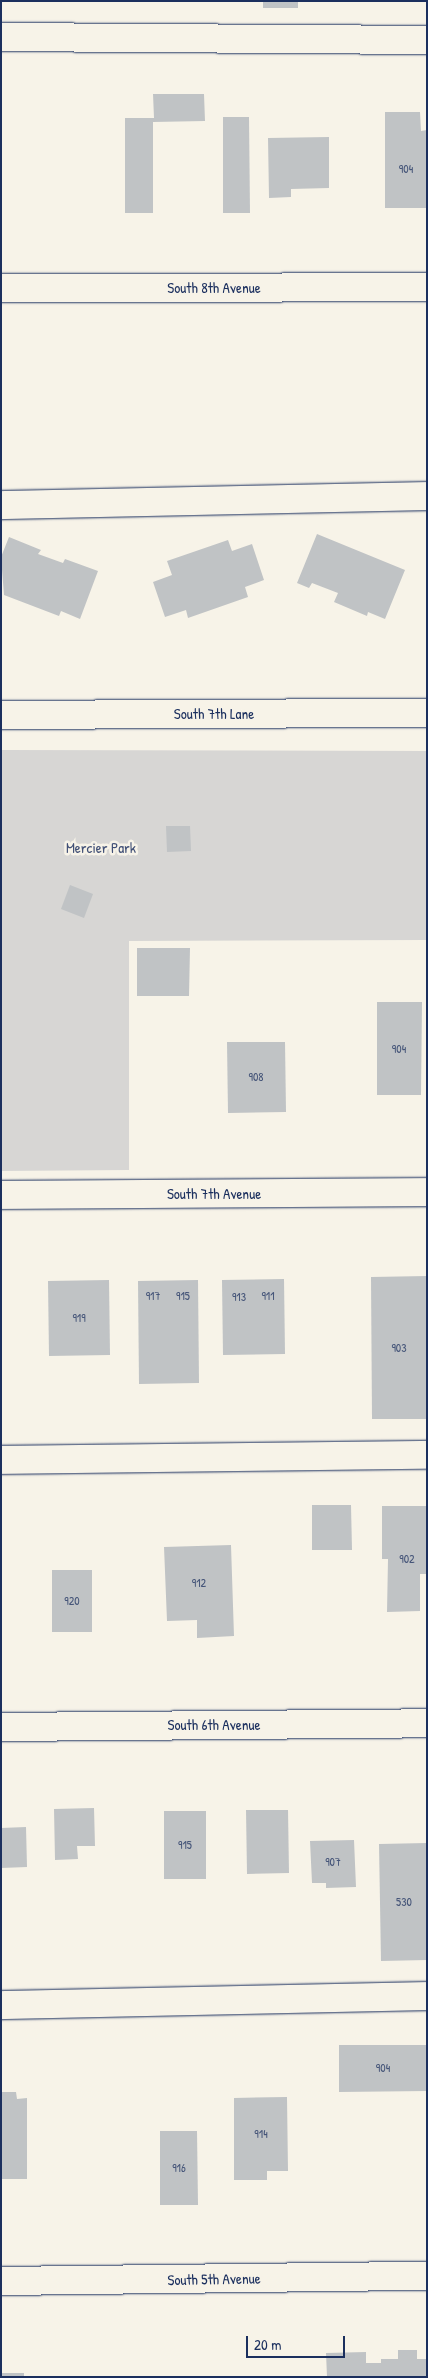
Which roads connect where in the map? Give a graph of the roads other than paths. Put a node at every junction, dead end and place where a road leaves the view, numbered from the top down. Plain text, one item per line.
1 (1, 37) edge
2 (427, 40) edge
3 (427, 287) edge
4 (1, 288) edge
5 (427, 496) edge
6 (1, 505) edge
7 (427, 712) edge
8 (1, 715) edge
9 (427, 1192) edge
10 (1, 1195) edge
11 (427, 1455) edge
12 (1, 1460) edge
13 (427, 1723) edge
14 (1, 1726) edge
15 (427, 1996) edge
16 (1, 2005) edge
17 (427, 2276) edge
18 (1, 2281) edge

1 - 2 street
3 - 4 street, South 8th Avenue
5 - 6 street
7 - 8 street, South 7th Lane
9 - 10 street, South 7th Avenue
11 - 12 street
13 - 14 street, South 6th Avenue
15 - 16 street
17 - 18 street, South 5th Avenue

